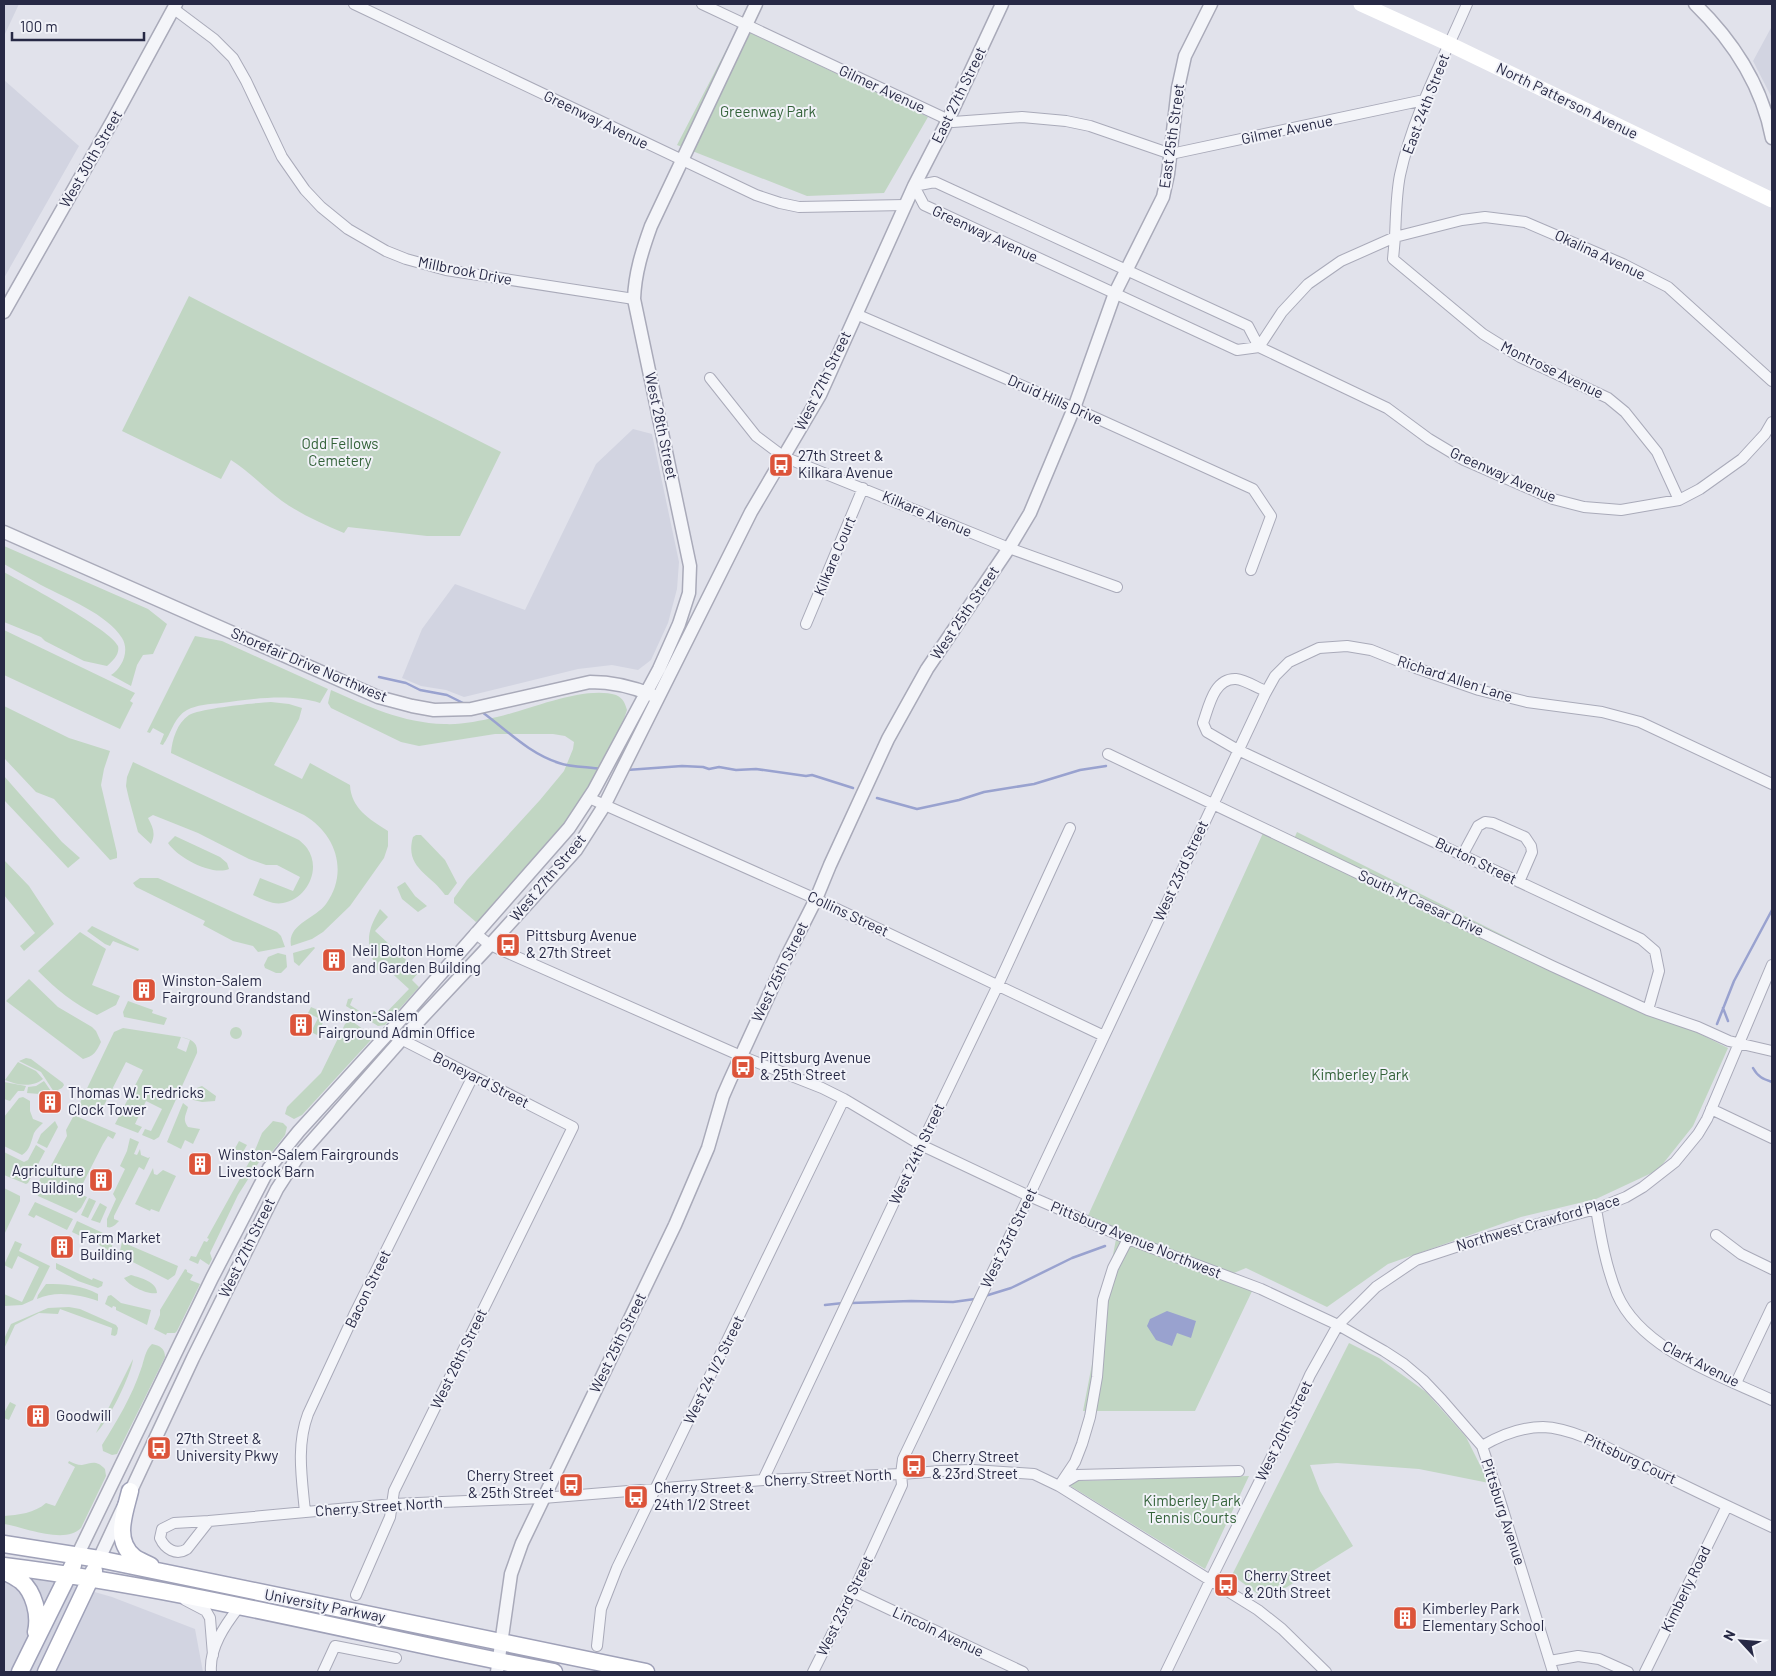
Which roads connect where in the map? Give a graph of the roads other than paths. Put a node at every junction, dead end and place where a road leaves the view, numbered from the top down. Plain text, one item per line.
1 (354, 4) edge
2 (702, 4) edge
3 (756, 4) edge
4 (1002, 4) edge
5 (1211, 4) edge
6 (1361, 4) edge
7 (1467, 4) edge
8 (1695, 4) edge
9 (175, 6) edge
10 (746, 25) junction
11 (1450, 44) junction
12 (1424, 100) junction
13 (948, 120) junction
14 (1772, 138) edge
15 (1171, 154) junction
16 (681, 160) junction
17 (914, 186) junction
18 (1772, 200) edge
19 (905, 205) junction
20 (1395, 237) junction
21 (1127, 270) junction
22 (1115, 294) junction
23 (634, 299) junction
24 (4, 312) edge
25 (856, 314) junction
26 (1259, 347) junction
27 (710, 378) dead end
28 (1772, 381) edge
29 (1074, 408) junction
30 (1772, 422) edge
31 (784, 457) junction
32 (863, 488) junction
33 (1679, 500) junction
34 (4, 532) edge
35 (1008, 548) junction
36 (1251, 570) dead end
37 (1116, 587) dead end
38 (806, 624) dead end
39 (1266, 691) junction
40 (646, 692) junction
41 (658, 697) junction
42 (1238, 750) junction
43 (1108, 754) dead end
44 (1772, 784) edge
45 (589, 798) junction
46 (1213, 805) junction
47 (604, 806) junction
48 (1070, 828) dead end
49 (1463, 854) junction
50 (1519, 882) junction
51 (816, 899) junction
52 (475, 934) junction
53 (490, 945) junction
54 (1771, 970) edge
55 (998, 985) junction
56 (1648, 1010) junction
57 (389, 1033) junction
58 (1104, 1036) junction
59 (401, 1040) junction
60 (1739, 1043) junction
61 (1772, 1051) edge
62 (741, 1056) junction
63 (473, 1076) junction
64 (844, 1099) junction
65 (1711, 1109) junction
66 (573, 1127) joint
67 (1772, 1138) edge
68 (921, 1145) junction
69 (1030, 1196) junction
70 (1596, 1209) junction
71 (1716, 1235) dead end
72 (1128, 1239) junction
73 (1772, 1269) edge
74 (1772, 1307) edge
75 (1338, 1325) junction
76 (1736, 1383) junction
77 (1772, 1400) edge
78 (1482, 1446) junction
79 (1240, 1471) dead end
80 (900, 1474) junction
81 (763, 1480) junction
82 (1059, 1486) junction
83 (657, 1488) junction
84 (130, 1491) junction
85 (543, 1498) junction
86 (393, 1504) junction
87 (1727, 1506) junction
88 (305, 1512) junction
89 (209, 1521) junction
90 (1772, 1527) edge
91 (4, 1544) edge
92 (77, 1556) junction
93 (98, 1560) junction
94 (4, 1566) edge
95 (4, 1571) edge
96 (68, 1574) junction
97 (166, 1574) junction
98 (91, 1579) junction
99 (1210, 1581) junction
100 (853, 1592) junction
101 (176, 1594) junction
102 (356, 1595) dead end
103 (240, 1607) junction
104 (501, 1641) junction
105 (33, 1643) junction
106 (597, 1646) dead end
107 (213, 1654) junction
108 (396, 1658) dead end
109 (1550, 1661) junction
110 (498, 1667) edge
111 (20, 1672) edge
112 (46, 1672) edge
113 (211, 1672) edge
114 (323, 1672) edge
115 (554, 1672) edge
116 (646, 1672) edge
117 (813, 1672) edge
118 (1022, 1672) edge
119 (1166, 1672) edge
120 (1326, 1672) edge
121 (1553, 1672) edge
122 (1628, 1672) edge
123 (1645, 1672) edge

1 - 16 street, Greenway Avenue
2 - 10 street, Gilmer Avenue
3 - 10 street, West 28th Street
4 - 13 street, East 27th Street
5 - 15 street, East 25th Street
6 - 11 main road, North Patterson Avenue
7 - 11 street, East 24th Street
8 - 14 street
9 - 23 street, Millbrook Drive
9 - 24 street, West 30th Street
10 - 13 street, Gilmer Avenue
10 - 16 street, West 28th Street
11 - 12 street, East 24th Street
11 - 18 main road, North Patterson Avenue
12 - 15 street, Gilmer Avenue
12 - 20 street, East 24th Street
13 - 15 street, Gilmer Avenue
13 - 17 street, East 27th Street
15 - 21 street, East 25th Street
16 - 19 street, Greenway Avenue
16 - 23 street, West 28th Street
17 - 19 street, West 27th Street
17 - 21 street, Greenway Avenue
17 - 22 street, Greenway Avenue
19 - 25 street, West 27th Street
20 - 26 street
20 - 28 street, Okalina Avenue
20 - 33 street, Montrose Avenue
21 - 22 street, East 25th Street
21 - 26 street, Greenway Avenue
22 - 26 street, Greenway Avenue
22 - 29 street, West 25th Street
23 - 40 street, West 28th Street
25 - 29 street, Druid Hills Drive
25 - 31 street, West 27th Street
26 - 33 street, Greenway Avenue
27 - 31 street, Kilkare Avenue
29 - 35 street, West 25th Street
29 - 36 street, Druid Hills Drive
30 - 33 street, Greenway Avenue
31 - 32 street, Kilkare Avenue
31 - 41 street, West 27th Street
32 - 35 street, Kilkare Avenue
32 - 38 street, Kilkare Court
34 - 40 street, Shorefair Drive Northwest
35 - 37 street, Kilkare Avenue
35 - 51 street, West 25th Street
39 - 42 street, Richard Allen Lane
39 - 42 street, Burton Street
39 - 44 street, Richard Allen Lane
40 - 41 street, Shorefair Drive Northwest
40 - 45 street, West 27th Street
41 - 47 street, West 27th Street
42 - 46 street, Richard Allen Lane
42 - 49 street, Burton Street
43 - 46 street, South M Caesar Drive
45 - 47 street, Collins Street
45 - 52 street, West 27th Street
46 - 56 street, South M Caesar Drive
46 - 58 street, West 23rd Street
47 - 51 street, Collins Street
47 - 53 street, West 27th Street
48 - 55 street, West 24th Street
49 - 50 street, Burton Street
49 - 50 street
50 - 56 street, Burton Street
51 - 55 street, Collins Street
51 - 62 street, West 25th Street
52 - 53 street, Pittsburg Avenue Northwest
52 - 57 street, West 27th Street
53 - 59 street, West 27th Street
53 - 62 street, Pittsburg Avenue Northwest
54 - 60 street, Northwest Crawford Place
55 - 58 street, Collins Street
55 - 68 street, West 24th Street
56 - 60 street, South M Caesar Drive
57 - 59 street, Boneyard Street
57 - 92 street, West 27th Street
58 - 69 street, West 23rd Street
59 - 63 street, Boneyard Street
59 - 84 street, West 27th Street
60 - 61 street, South M Caesar Drive
60 - 65 street, Northwest Crawford Place
62 - 64 street, Pittsburg Avenue Northwest
62 - 85 street, West 25th Street
63 - 66 street, Boneyard Street
63 - 88 street, Bacon Street
64 - 68 street, Pittsburg Avenue Northwest
64 - 83 street, West 24 1/2 Street
65 - 67 street
65 - 70 street, Northwest Crawford Place
66 - 86 street, West 26th Street
68 - 69 street, Pittsburg Avenue Northwest
68 - 81 street, West 24th Street
69 - 72 street, Pittsburg Avenue Northwest
69 - 80 street, West 23rd Street
70 - 75 street, Northwest Crawford Place
70 - 76 street, Clark Avenue
71 - 73 street
72 - 75 street, Pittsburg Avenue Northwest
72 - 82 street
74 - 76 street
75 - 78 street, Pittsburg Avenue
75 - 99 street, West 20th Street
76 - 77 street, Clark Avenue
78 - 87 street, Pittsburg Court
78 - 109 street, Pittsburg Avenue
79 - 82 street
80 - 81 street, Cherry Street North
80 - 82 street, Cherry Street North
80 - 100 street, West 23rd Street
81 - 83 street, Cherry Street North
82 - 99 street, Cherry Street North
83 - 85 street, Cherry Street North
83 - 106 street, West 24 1/2 Street
84 - 93 street, West 27th Street
84 - 97 main road
85 - 86 street, Cherry Street North
85 - 104 street, West 25th Street
86 - 88 street, Cherry Street North
86 - 102 street, West 26th Street
87 - 90 street, Pittsburg Court
87 - 123 street, Kimberly Road
88 - 89 street, Cherry Street North
89 - 89 street, Cherry Street North
91 - 92 main road, University Parkway
92 - 93 main road, University Parkway
92 - 96 main road
93 - 97 main road, University Parkway
93 - 98 main road, West 27th Street
94 - 96 main road, University Parkway
95 - 105 main road
96 - 98 main road, University Parkway
96 - 105 main road
97 - 104 main road, University Parkway
98 - 101 main road, University Parkway
98 - 112 main road, West 27th Street
99 - 119 street, West 20th Street
99 - 120 street, Cherry Street North
100 - 117 street, West 23rd Street
100 - 118 street, Lincoln Avenue
101 - 103 main road, University Parkway
101 - 107 street
103 - 107 street
103 - 110 main road, University Parkway
104 - 110 street, West 25th Street
104 - 116 main road, University Parkway
105 - 111 main road
107 - 113 street
108 - 114 street
109 - 121 street, Pittsburg Avenue
109 - 122 street
110 - 115 main road, University Parkway

